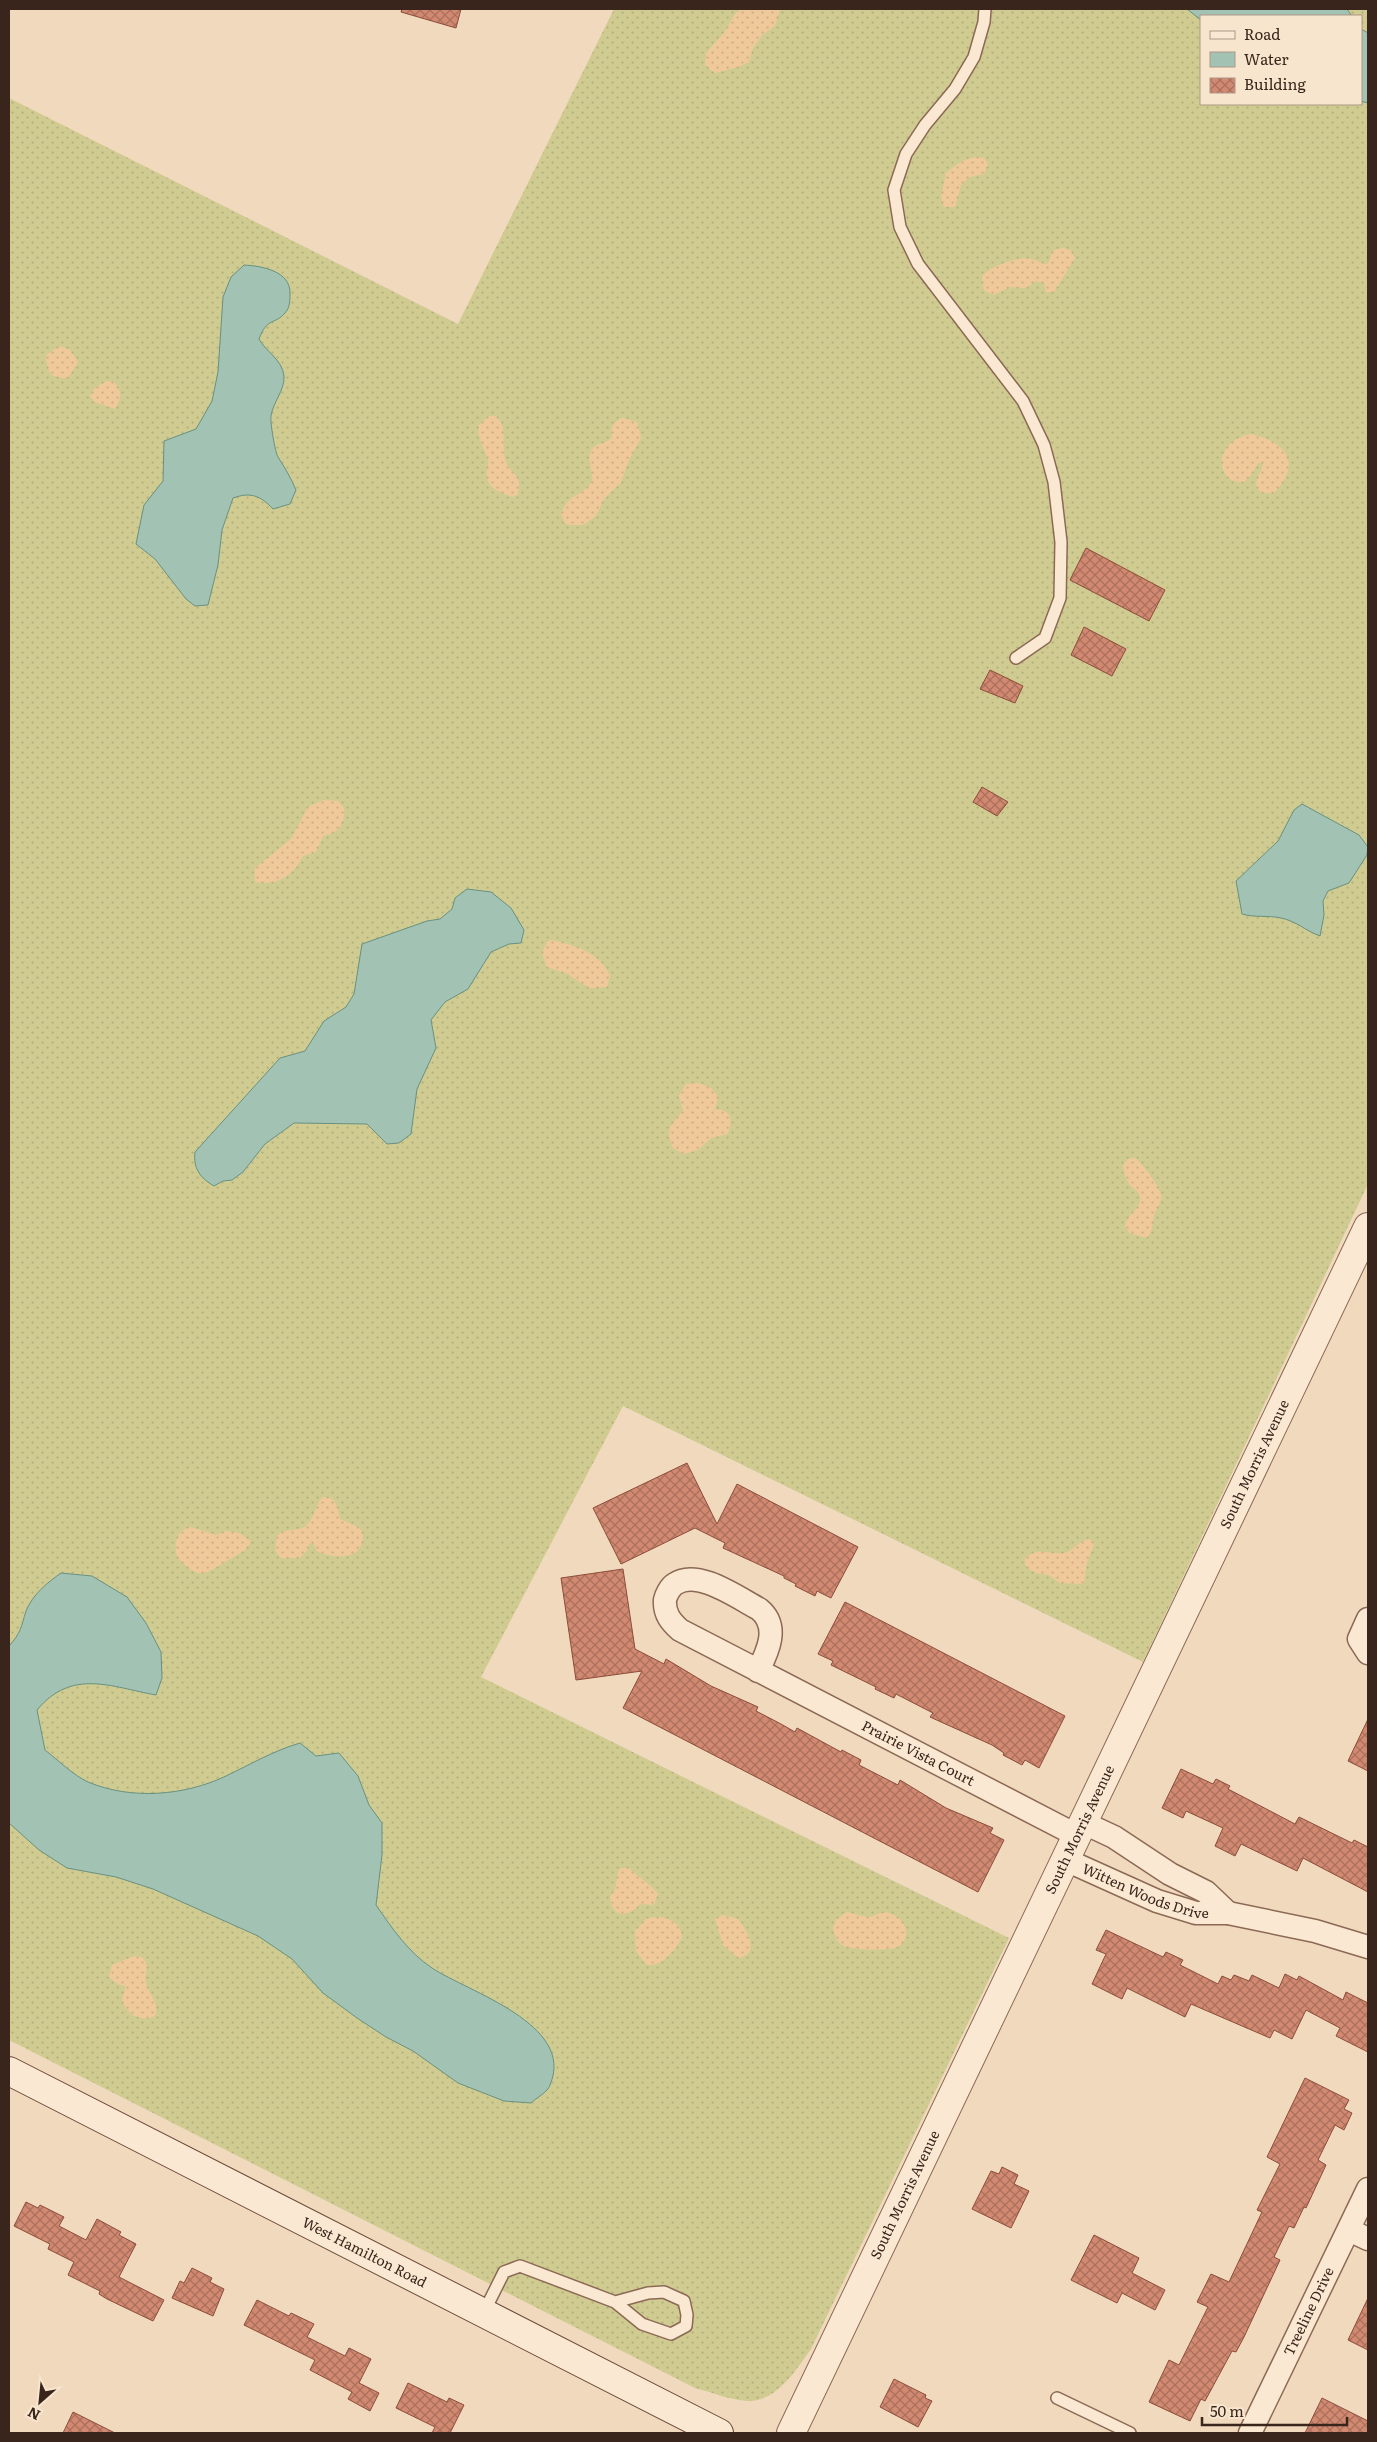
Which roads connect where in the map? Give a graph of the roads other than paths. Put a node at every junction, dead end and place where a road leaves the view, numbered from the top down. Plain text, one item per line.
1 (984, 9) edge
2 (1016, 658) dead end
3 (1368, 1227) edge
4 (1368, 1619) edge
5 (1368, 1652) edge
6 (758, 1671) junction
7 (1081, 1829) junction
8 (1066, 1860) junction
9 (1228, 1913) junction
10 (1368, 1947) edge
11 (9, 2071) edge
12 (1368, 2190) edge
13 (1358, 2235) edge
14 (615, 2302) junction
15 (483, 2314) junction
16 (1057, 2398) dead end
17 (719, 2433) edge
18 (791, 2433) edge
19 (1130, 2433) edge
20 (1250, 2433) edge

1 - 2 lane
3 - 7 street, South Morris Avenue
4 - 5 street
6 - 6 street, Prairie Vista Court
6 - 7 street, Prairie Vista Court
7 - 8 street, South Morris Avenue
7 - 9 street, Witten Woods Drive
8 - 9 street, Witten Woods Drive
8 - 18 street, South Morris Avenue
9 - 10 street, Witten Woods Drive
11 - 15 street, West Hamilton Road
12 - 13 street, Treeline Drive
13 - 20 street, Treeline Drive
14 - 14 lane
14 - 15 lane
15 - 17 street, West Hamilton Road
16 - 19 lane

